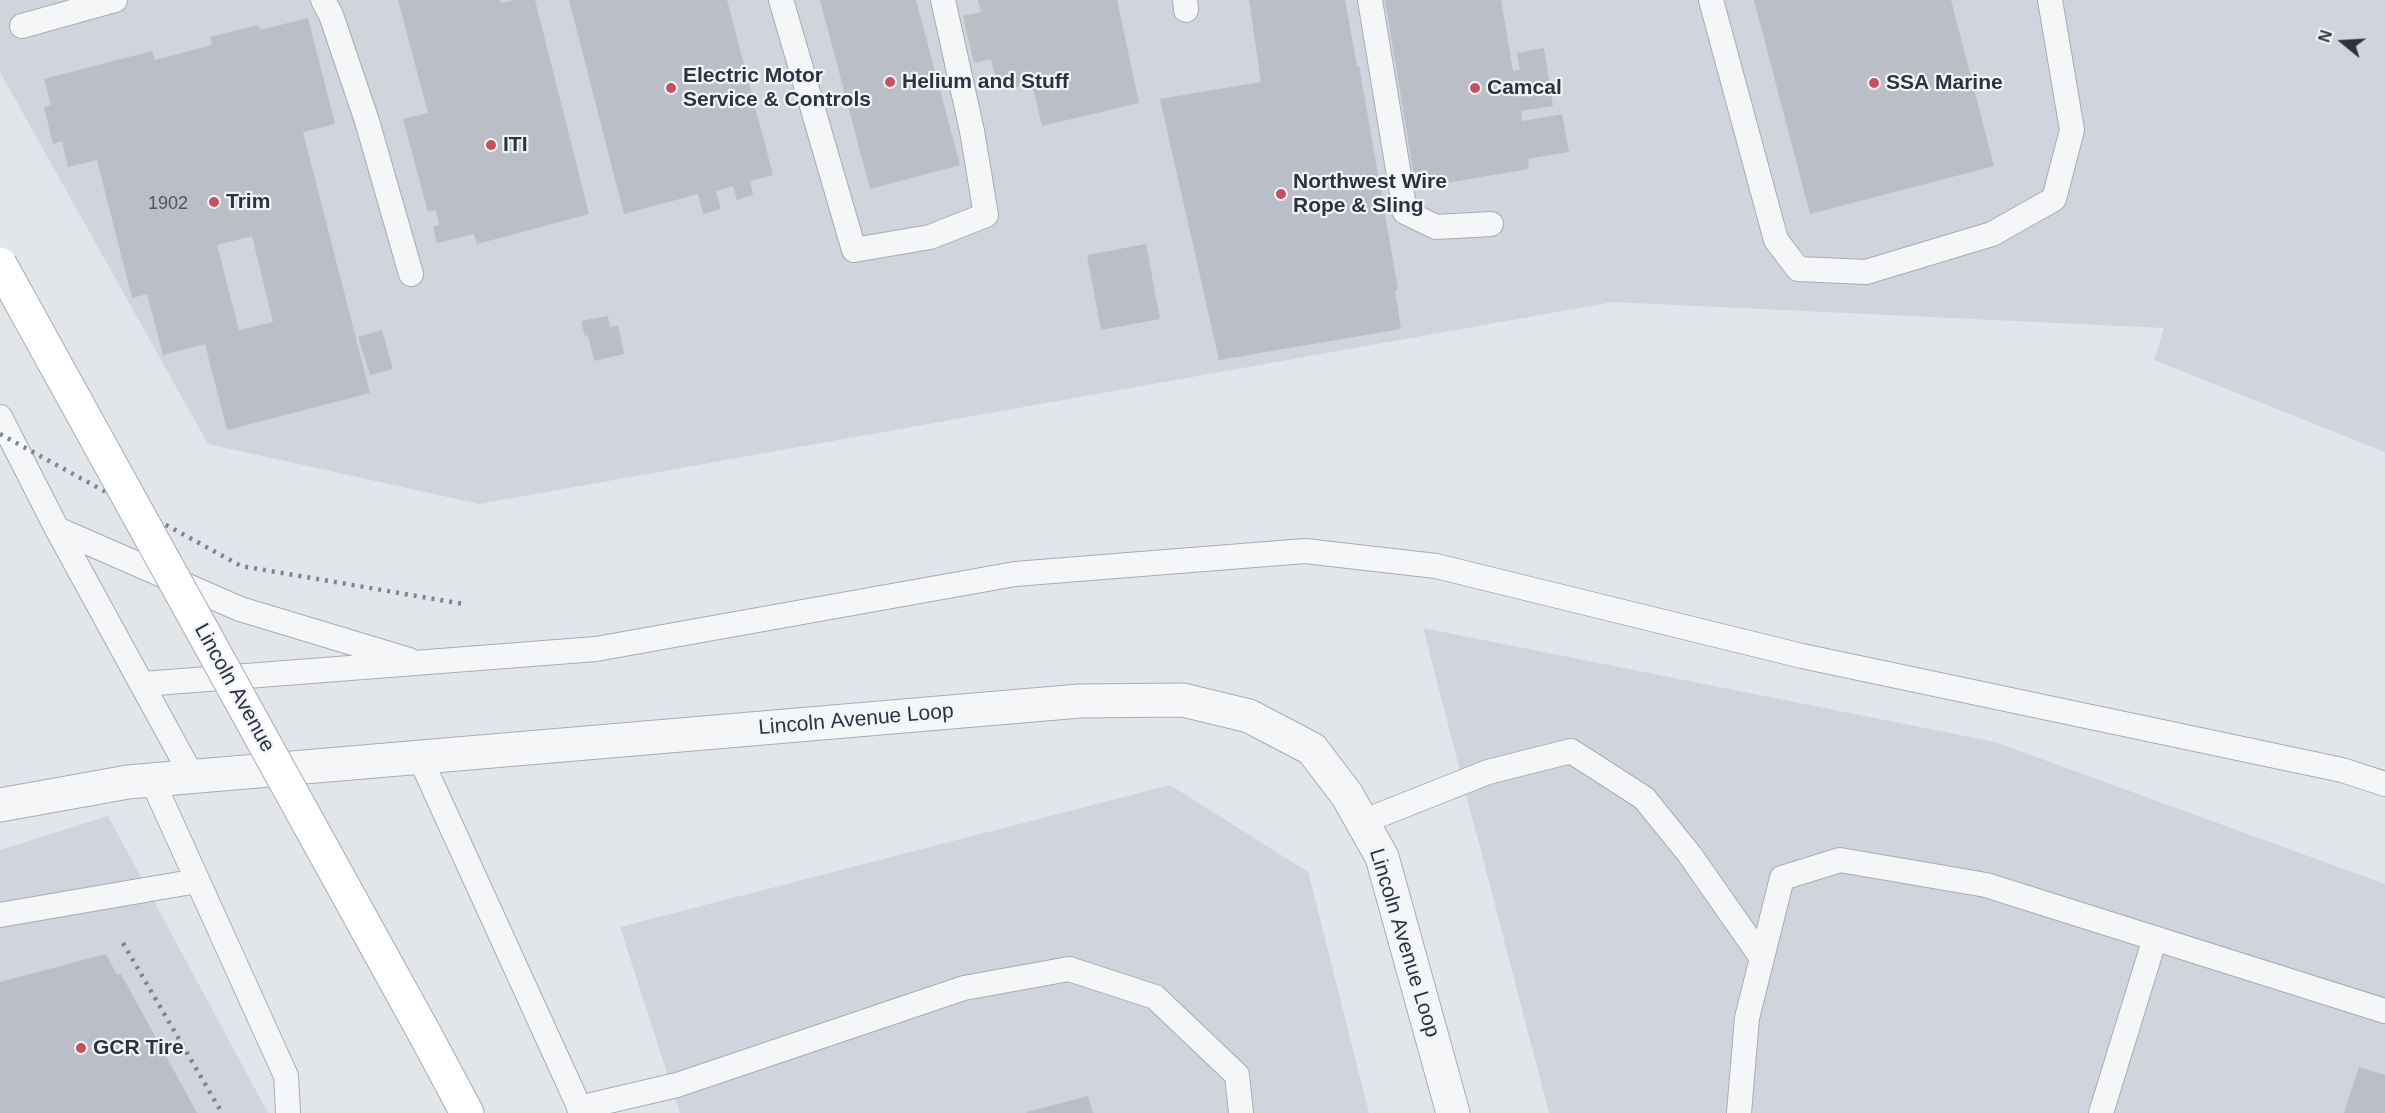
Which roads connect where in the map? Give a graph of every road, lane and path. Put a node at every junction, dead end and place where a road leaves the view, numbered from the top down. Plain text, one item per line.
1 (115, 0) edge
2 (323, 0) edge
3 (781, 0) edge
4 (943, 0) edge
5 (1370, 0) edge
6 (1711, 0) edge
7 (2050, 0) edge
8 (22, 26) dead end
9 (1491, 224) dead end
10 (0, 264) edge
11 (411, 274) dead end
12 (0, 417) edge
13 (57, 529) junction
14 (423, 664) junction
15 (143, 684) junction
16 (420, 758) junction
17 (192, 776) junction
18 (152, 780) junction
19 (2385, 784) edge
20 (0, 805) edge
21 (1362, 822) junction
22 (197, 881) junction
23 (0, 915) edge
24 (2155, 938) junction
25 (1762, 958) junction
26 (2385, 1011) edge
27 (581, 1111) edge
28 (288, 1113) edge
29 (467, 1113) edge
30 (1241, 1113) edge
31 (1453, 1113) edge
32 (1739, 1113) edge
33 (2101, 1113) edge

1 - 8 lane
2 - 11 lane
3 - 4 lane
5 - 9 lane
6 - 7 lane
10 - 29 street, Lincoln Avenue, bridge
12 - 13 lane
13 - 14 lane
13 - 15 lane
14 - 15 lane
14 - 19 lane
15 - 17 lane
16 - 17 street, Lincoln Avenue Loop
16 - 21 street, Lincoln Avenue Loop
16 - 27 lane
17 - 18 street, Lincoln Avenue Loop
18 - 20 street, Lincoln Avenue Loop
18 - 22 lane
21 - 25 lane
21 - 31 street, Lincoln Avenue Loop
22 - 23 lane
22 - 28 lane
24 - 25 lane
24 - 26 lane
24 - 33 lane
25 - 32 lane
27 - 30 lane

